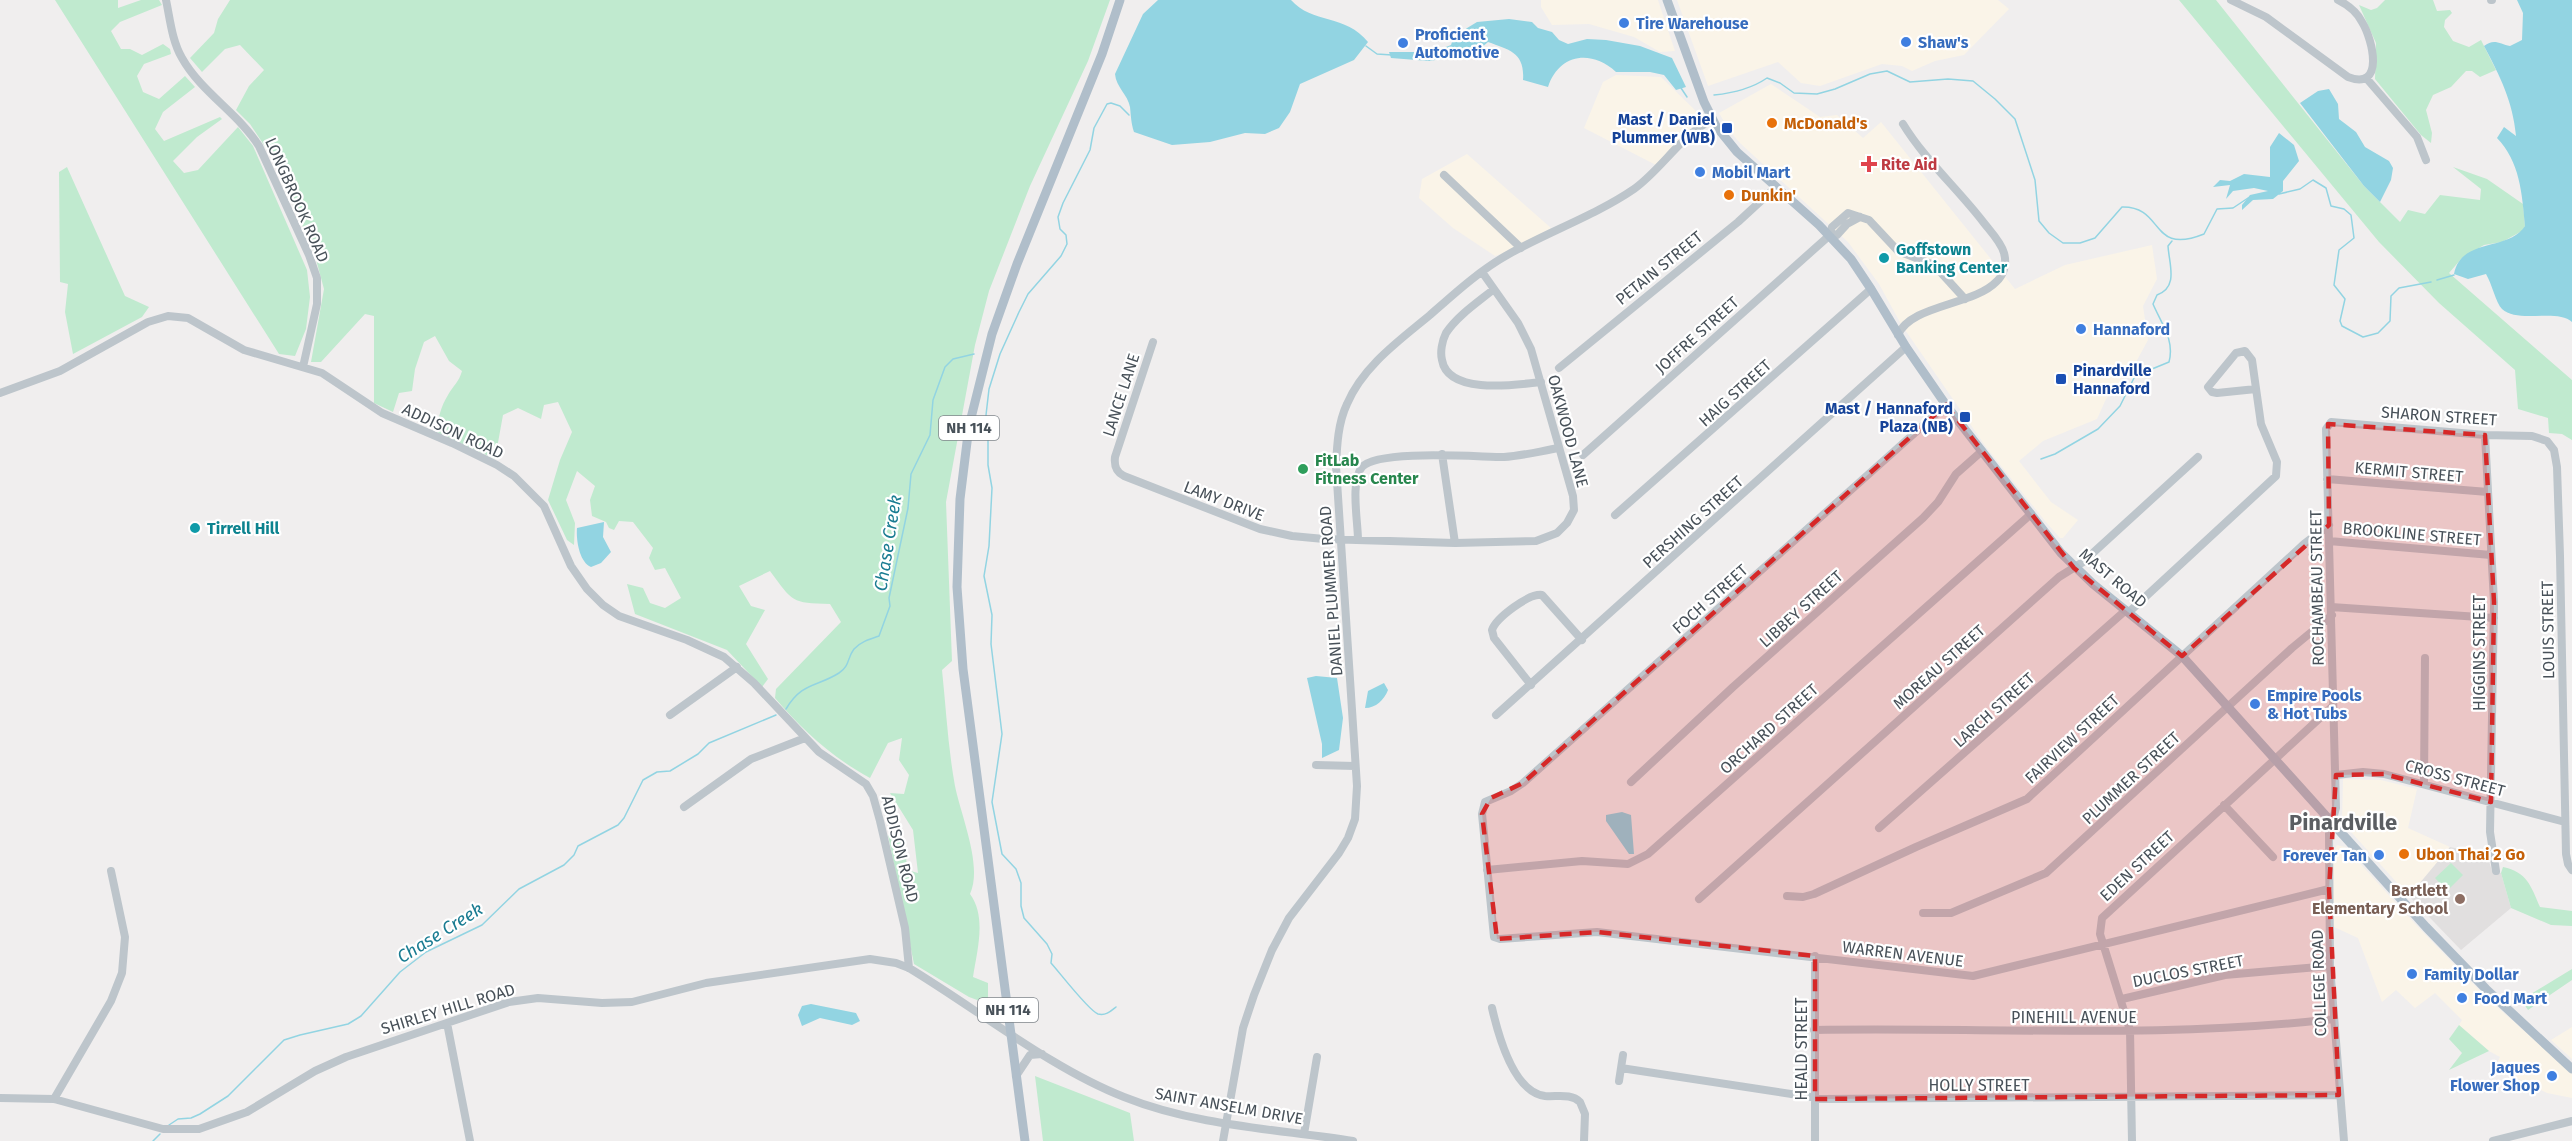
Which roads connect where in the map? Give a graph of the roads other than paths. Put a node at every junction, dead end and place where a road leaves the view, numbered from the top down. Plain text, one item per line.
1 (166, 0) edge
2 (1120, 0) edge
3 (1667, 0) edge
4 (2231, 0) edge
5 (2342, 1) edge
6 (2367, 79) junction
7 (1712, 120) junction
8 (1903, 124) dead end
9 (2426, 160) dead end
10 (1444, 175) dead end
11 (1776, 187) junction
12 (1860, 217) junction
13 (1830, 235) junction
14 (1521, 248) junction
15 (1482, 272) junction
16 (1494, 289) junction
17 (1872, 289) junction
18 (1965, 298) junction
19 (1898, 335) junction
20 (1153, 342) dead end
21 (1906, 347) junction
22 (303, 367) junction
23 (1559, 369) dead end
24 (1541, 382) junction
25 (2256, 389) junction
26 (0, 393) edge
27 (1946, 405) junction
28 (2328, 424) joint
29 (2485, 435) junction
30 (2547, 441) joint
31 (1558, 448) junction
32 (1982, 451) junction
33 (1442, 454) junction
34 (1582, 455) dead end
35 (1115, 457) joint
36 (2198, 457) dead end
37 (2327, 479) junction
38 (2488, 492) junction
39 (2031, 514) junction
40 (1615, 515) dead end
41 (2329, 525) junction
42 (1341, 539) junction
43 (1358, 540) junction
44 (2330, 541) junction
45 (1455, 543) junction
46 (2492, 555) junction
47 (2074, 568) junction
48 (2128, 611) junction
49 (2332, 611) junction
50 (2494, 618) junction
51 (1582, 640) junction
52 (2182, 656) junction
53 (2425, 658) dead end
54 (737, 667) junction
55 (1531, 685) junction
56 (2229, 705) junction
57 (2333, 706) junction
58 (1496, 715) dead end
59 (670, 716) dead end
60 (805, 738) junction
61 (2274, 757) junction
62 (1316, 765) dead end
63 (1355, 766) junction
64 (2336, 775) junction
65 (1631, 782) dead end
66 (2424, 784) junction
67 (2491, 802) junction
68 (2223, 805) junction
69 (684, 807) dead end
70 (2565, 822) junction
71 (2332, 824) junction
72 (1879, 828) dead end
73 (2273, 856) dead end
74 (1487, 870) junction
75 (2572, 870) edge
76 (111, 871) dead end
77 (2496, 871) dead end
78 (2329, 889) junction
79 (1787, 896) dead end
80 (1699, 899) dead end
81 (1923, 913) dead end
82 (2104, 945) junction
83 (1815, 957) junction
84 (2330, 966) junction
85 (909, 968) junction
86 (2122, 999) junction
87 (1492, 1008) dead end
88 (2333, 1019) junction
89 (447, 1023) junction
90 (1814, 1030) junction
91 (2130, 1030) junction
92 (1011, 1033) junction
93 (1045, 1055) junction
94 (1623, 1055) dead end
95 (1317, 1057) dead end
96 (1621, 1068) junction
97 (2572, 1069) edge
98 (1016, 1076) junction
99 (1619, 1081) dead end
100 (2339, 1095) junction
101 (2132, 1097) junction
102 (0, 1098) edge
103 (54, 1099) junction
104 (1815, 1099) junction
105 (2572, 1121) edge
106 (1226, 1123) junction
107 (1304, 1134) junction
108 (1323, 1139) edge
109 (470, 1141) edge
110 (1025, 1141) edge
111 (1223, 1141) edge
112 (1353, 1141) edge
113 (1584, 1141) edge
114 (1815, 1141) edge
115 (2132, 1141) edge
116 (2344, 1141) edge
117 (2493, 1141) edge

1 - 22 street, LONGBROOK ROAD
2 - 92 main road, NH 114
3 - 7 main road, MAST ROAD
4 - 6 street
5 - 6 street
6 - 9 street
7 - 11 main road, MAST ROAD
7 - 14 street, DANIEL PLUMMER ROAD
8 - 18 street
10 - 14 street
11 - 13 main road, MAST ROAD
11 - 23 street, PETAIN STREET
12 - 13 street
12 - 13 street
12 - 18 street
13 - 17 main road, MAST ROAD
13 - 34 street, JOFFRE STREET
14 - 15 street, DANIEL PLUMMER ROAD
15 - 16 street, OAKWOOD LANE
15 - 42 street, DANIEL PLUMMER ROAD
16 - 24 street, OAKWOOD LANE
16 - 24 street
17 - 19 main road, MAST ROAD
17 - 40 street, HAIG STREET
18 - 19 street
19 - 21 main road, MAST ROAD
20 - 35 street, LANCE LANE
21 - 27 main road, MAST ROAD
21 - 51 street, PERSHING STREET
22 - 26 street, ADDISON ROAD
22 - 54 street, ADDISON ROAD
24 - 31 street, OAKWOOD LANE
25 - 25 street, LARCH STREET
25 - 48 street, LARCH STREET
27 - 32 main road, MAST ROAD
27 - 74 street, FOCH STREET
28 - 29 street, SHARON STREET
28 - 37 street, ROCHAMBEAU STREET
29 - 30 street, SHARON STREET
29 - 38 street, HIGGINS STREET
30 - 70 street, LOUIS STREET
31 - 33 street
31 - 45 street, OAKWOOD LANE
32 - 39 main road, MAST ROAD
32 - 65 street, LIBBEY STREET
33 - 43 street
33 - 45 street
35 - 42 street, LAMY DRIVE
36 - 47 street, MOREAU STREET
37 - 38 street, KERMIT STREET
37 - 41 street, ROCHAMBEAU STREET
38 - 46 street, HIGGINS STREET
39 - 47 main road, MAST ROAD
39 - 74 street, ORCHARD STREET
41 - 44 street, ROCHAMBEAU STREET
41 - 52 street, FAIRVIEW STREET
42 - 43 street, OAKWOOD LANE
42 - 63 street, DANIEL PLUMMER ROAD
43 - 45 street, OAKWOOD LANE
44 - 46 street, BROOKLINE STREET
44 - 49 street, ROCHAMBEAU STREET
46 - 50 street, HIGGINS STREET
47 - 48 main road, MAST ROAD
47 - 80 street, MOREAU STREET
48 - 52 main road, MAST ROAD
48 - 72 street, LARCH STREET
49 - 50 street
49 - 56 street, PLUMMER STREET
49 - 57 street, ROCHAMBEAU STREET
50 - 67 street, HIGGINS STREET
51 - 55 street, PERSHING STREET
51 - 55 street
52 - 56 main road, MAST ROAD
52 - 79 street, FAIRVIEW STREET
53 - 66 street
54 - 59 street
54 - 60 street, ADDISON ROAD
55 - 58 street, PERSHING STREET
56 - 61 main road, MAST ROAD
56 - 81 street, PLUMMER STREET
57 - 61 street, EDEN STREET
57 - 64 street, ROCHAMBEAU STREET
60 - 69 street
60 - 85 street, ADDISON ROAD
61 - 68 street, EDEN STREET
61 - 71 main road, MAST ROAD
62 - 63 street
63 - 106 street, DANIEL PLUMMER ROAD
64 - 66 street, CROSS STREET
64 - 71 street, ROCHAMBEAU STREET
66 - 67 street, CROSS STREET
67 - 70 street, CROSS STREET
67 - 77 street, HIGGINS STREET
68 - 73 street
68 - 82 street, EDEN STREET
70 - 75 street, LOUIS STREET
71 - 78 street, COLLEGE ROAD
71 - 97 main road, MAST ROAD
74 - 83 street, WARREN AVENUE
76 - 103 street
78 - 82 street, WARREN AVENUE
78 - 84 street, COLLEGE ROAD
82 - 83 street, WARREN AVENUE
82 - 86 street, EDEN STREET
83 - 90 street, HEALD STREET
84 - 86 street, DUCLOS STREET
84 - 88 street, COLLEGE ROAD
85 - 89 street, SHIRLEY HILL ROAD
85 - 92 street, SHIRLEY HILL ROAD
86 - 91 street, EDEN STREET
87 - 113 street
88 - 91 street, PINEHILL AVENUE
88 - 100 street, COLLEGE ROAD
89 - 103 street, SHIRLEY HILL ROAD
89 - 109 street
90 - 91 street, PINEHILL AVENUE
90 - 104 street, HEALD STREET
91 - 101 street, EDEN STREET
92 - 93 street, SAINT ANSELM DRIVE
92 - 98 main road, NH 114
93 - 98 street
93 - 106 street, SAINT ANSELM DRIVE
94 - 96 street
95 - 107 street
96 - 99 street
96 - 104 street, HOLLY STREET
98 - 110 main road, NH 114
100 - 101 street, HOLLY STREET
100 - 116 street, COLLEGE ROAD
101 - 104 street, HOLLY STREET
101 - 115 street, EDEN STREET
102 - 103 street, SHIRLEY HILL ROAD
104 - 114 street, HEALD STREET
105 - 117 street
106 - 107 street, SAINT ANSELM DRIVE
106 - 111 street, DANIEL PLUMMER ROAD
107 - 108 street, SAINT ANSELM DRIVE
108 - 112 street, SAINT ANSELM DRIVE

